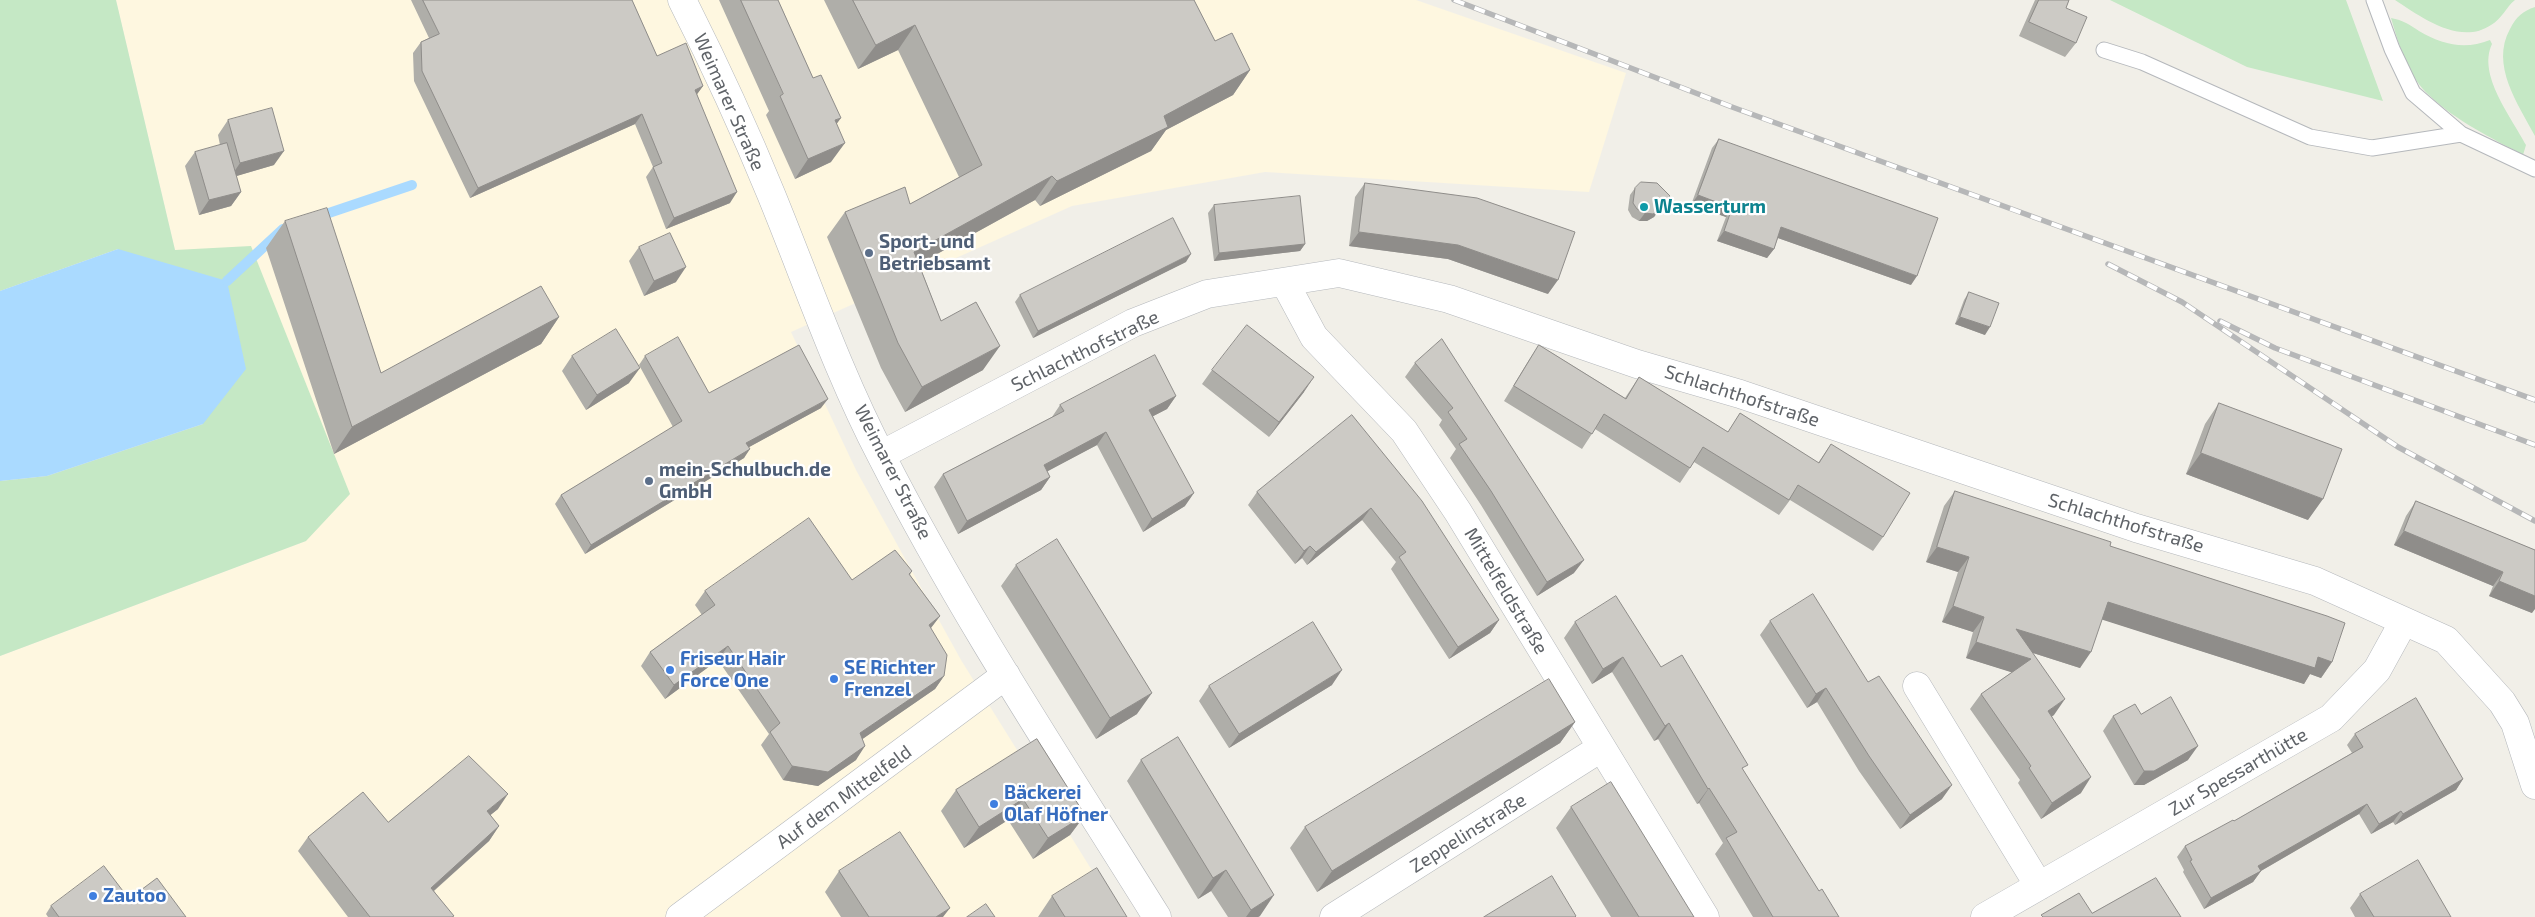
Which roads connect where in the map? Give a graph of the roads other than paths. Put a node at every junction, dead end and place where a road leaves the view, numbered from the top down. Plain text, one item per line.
1 (682, 0) edge
2 (2374, 0) edge
3 (2104, 50) dead end
4 (2460, 134) junction
5 (2535, 169) edge
6 (1285, 283) junction
7 (880, 455) junction
8 (2404, 621) junction
9 (1006, 675) junction
10 (1917, 686) dead end
11 (1601, 748) junction
12 (2535, 785) edge
13 (2039, 886) junction
14 (680, 917) edge
15 (1157, 917) edge
16 (1334, 917) edge
17 (1705, 917) edge
18 (1985, 917) edge

1 - 7 street, Weimarer Straße
2 - 4 lane
3 - 4 lane
4 - 5 lane
6 - 7 street, Schlachthofstraße
6 - 8 street, Schlachthofstraße
6 - 11 street, Mittelfeldstraße
7 - 9 street, Weimarer Straße
8 - 12 street, Schlachthofstraße
8 - 13 street, Zur Spessarthütte
9 - 14 street, Auf dem Mittelfeld
9 - 15 street, Weimarer Straße
10 - 13 street
11 - 16 street, Zeppelinstraße
11 - 17 street, Mittelfeldstraße
13 - 18 street, Zur Spessarthütte

